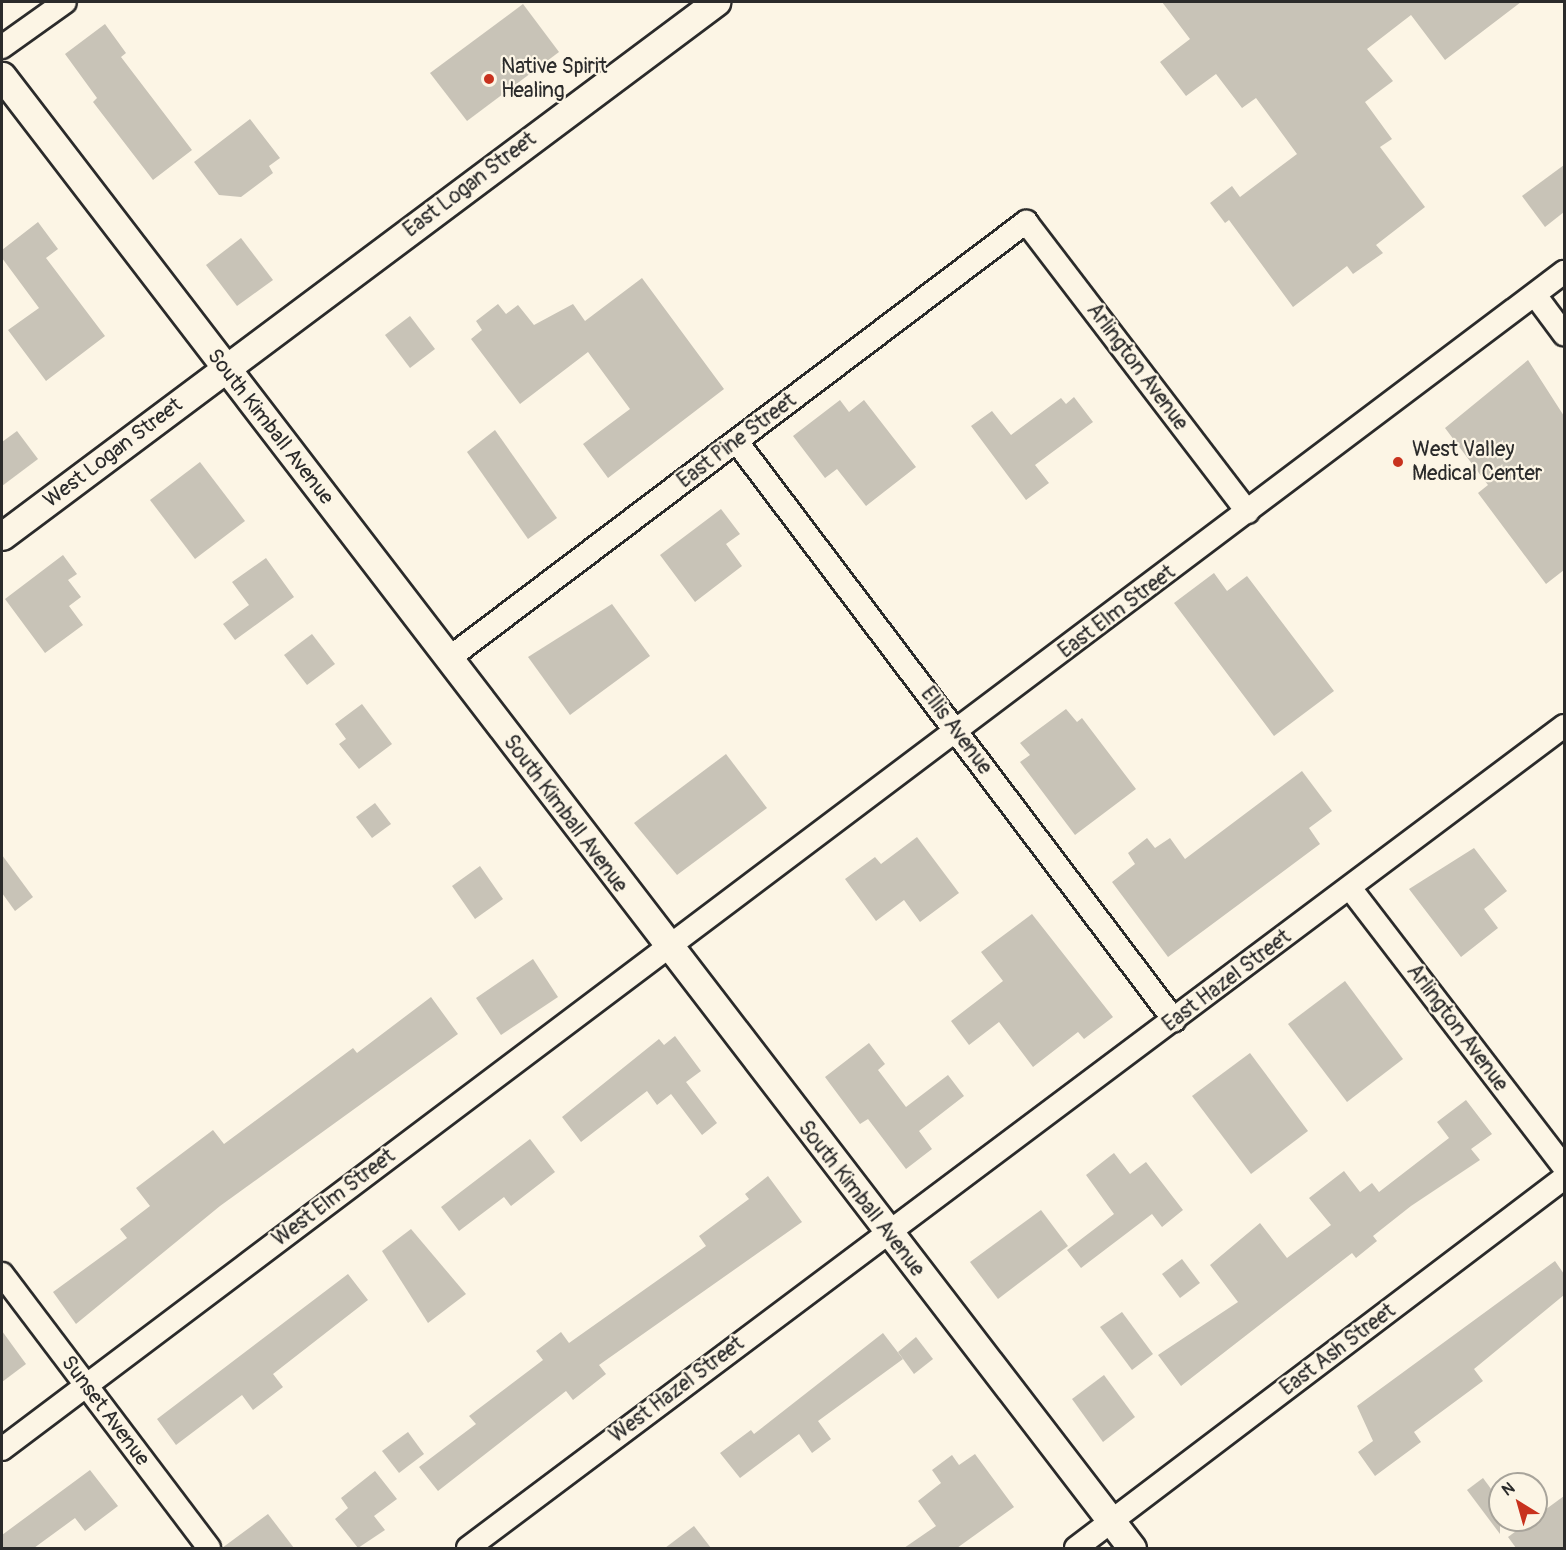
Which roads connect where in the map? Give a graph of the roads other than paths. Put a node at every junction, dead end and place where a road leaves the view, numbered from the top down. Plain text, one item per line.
1 (65, 2) edge
2 (716, 2) edge
3 (2, 47) edge
4 (2, 76) edge
5 (1026, 222) joint
6 (1564, 272) edge
7 (1535, 295) junction
8 (1564, 333) edge
9 (225, 369) junction
10 (737, 442) junction
11 (1248, 512) junction
12 (2, 536) edge
13 (448, 659) junction
14 (1564, 726) edge
15 (957, 733) junction
16 (1350, 888) junction
17 (667, 948) junction
18 (1174, 1020) junction
19 (1564, 1167) edge
20 (1564, 1178) edge
21 (888, 1233) junction
22 (2, 1274) edge
23 (86, 1386) junction
24 (2, 1449) edge
25 (1112, 1522) junction
26 (209, 1548) edge
27 (468, 1548) edge
28 (1076, 1548) edge
29 (1132, 1548) edge

1 - 3 street
2 - 9 street, East Logan Street
4 - 9 street, South Kimball Avenue
5 - 10 street, East Pine Street
5 - 11 street, Arlington Avenue
6 - 7 street, East Elm Street
7 - 8 street
7 - 11 street, East Elm Street
9 - 12 street, West Logan Street
9 - 13 street, South Kimball Avenue
10 - 13 street, East Pine Street
10 - 15 street, Ellis Avenue
11 - 15 street, East Elm Street
13 - 17 street, South Kimball Avenue
14 - 16 street, East Hazel Street
15 - 17 street, East Elm Street
15 - 18 street, Ellis Avenue
16 - 18 street, East Hazel Street
16 - 19 street, Arlington Avenue
17 - 21 street, South Kimball Avenue
17 - 23 street, West Elm Street
18 - 21 street, East Hazel Street
20 - 25 street, East Ash Street
21 - 25 street, South Kimball Avenue
21 - 27 street, West Hazel Street
22 - 23 street, Sunset Avenue
23 - 24 street, West Elm Street
23 - 26 street, Sunset Avenue
25 - 28 street, East Ash Street
25 - 29 street, South Kimball Avenue

